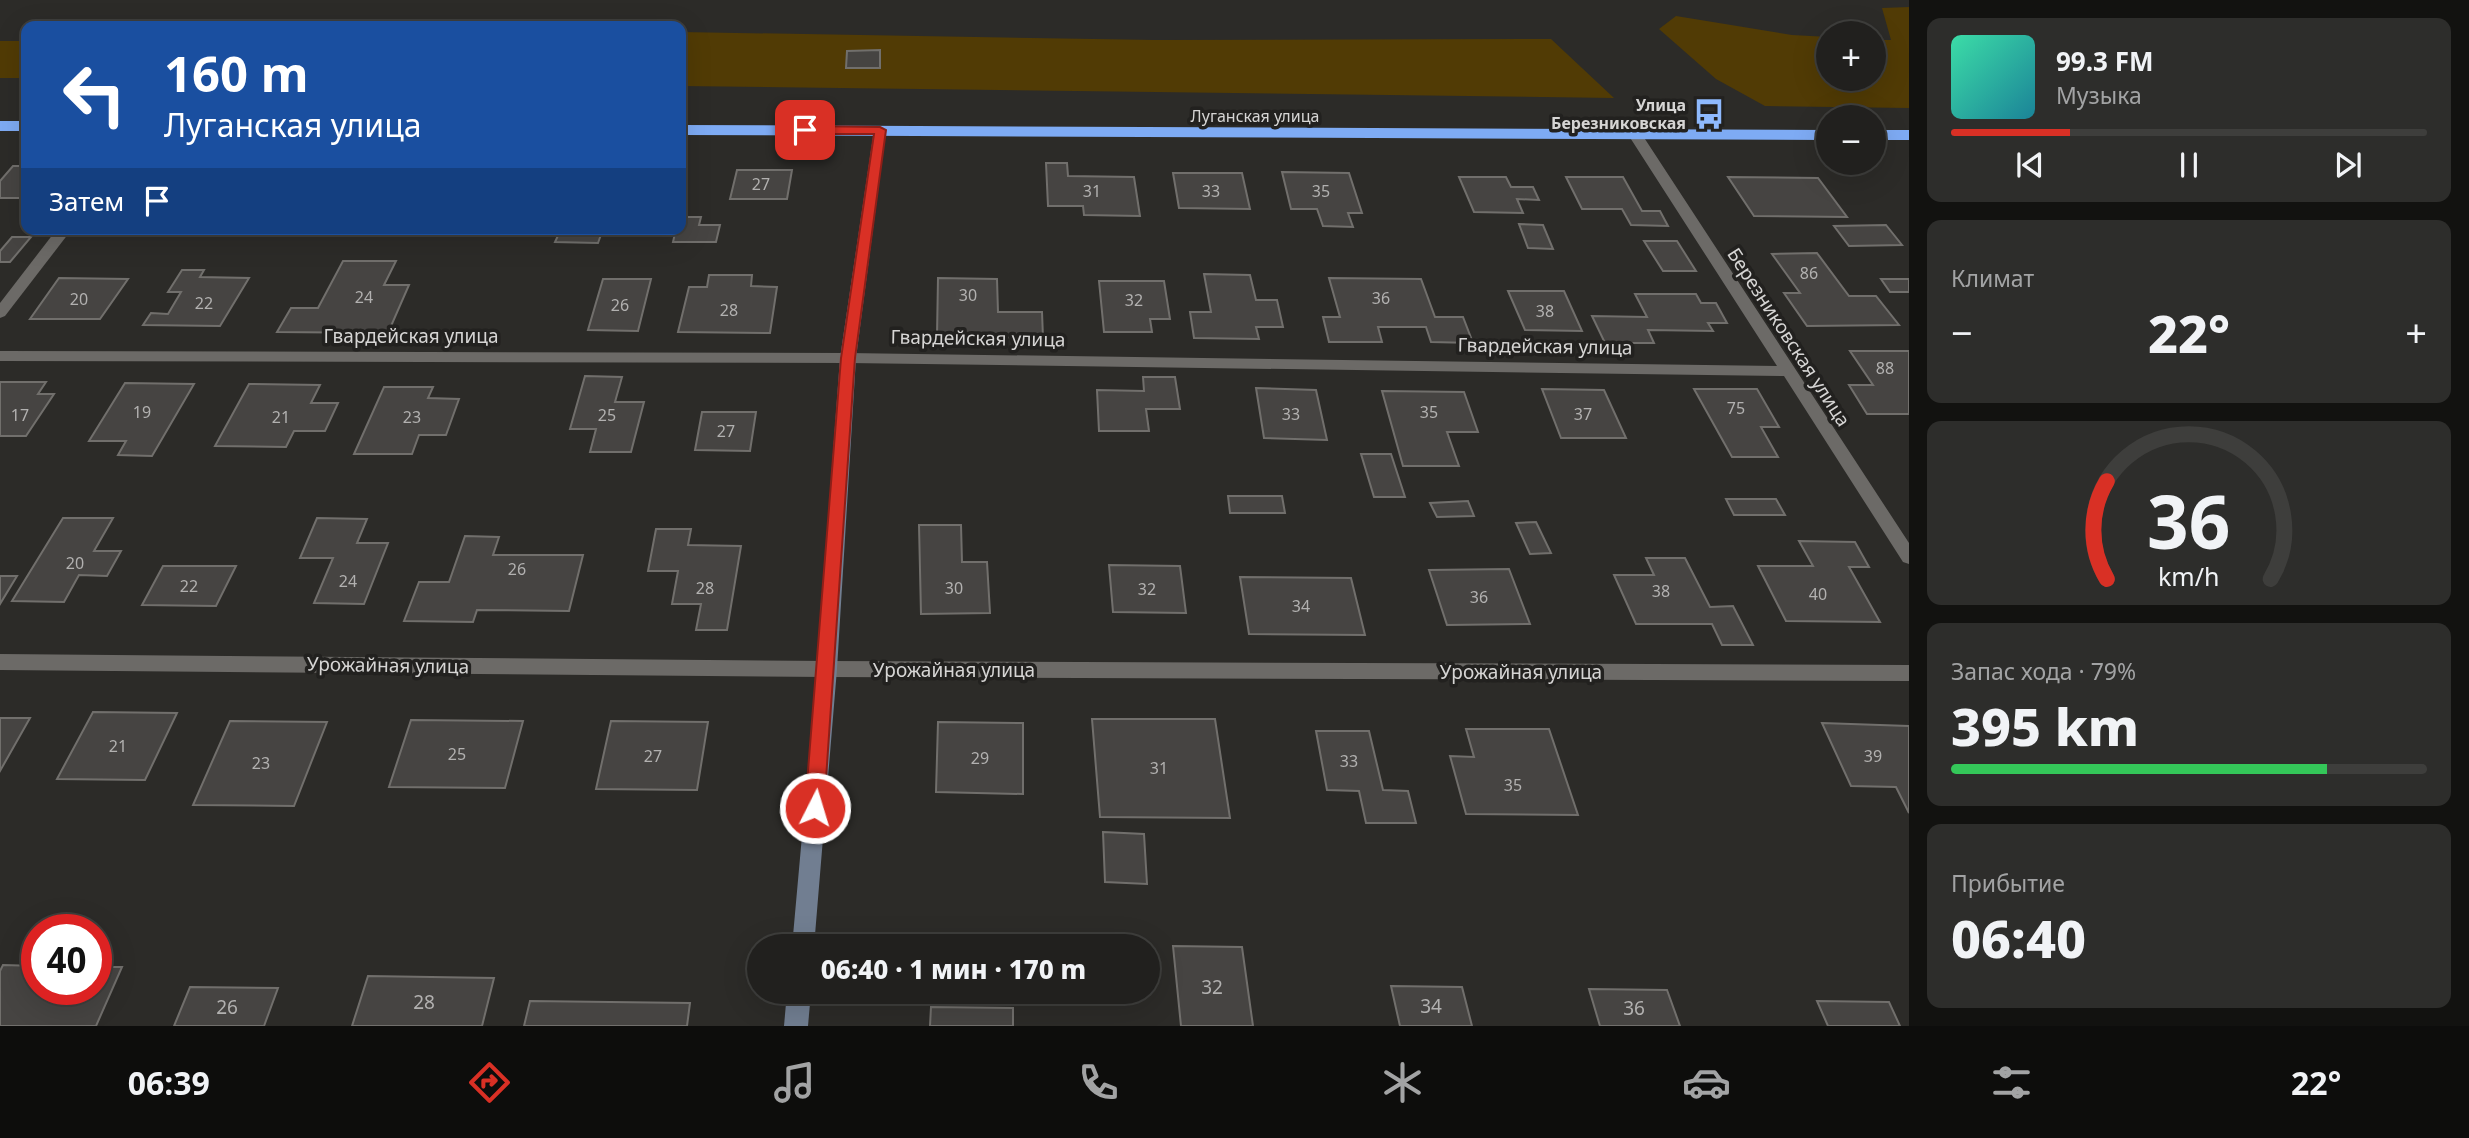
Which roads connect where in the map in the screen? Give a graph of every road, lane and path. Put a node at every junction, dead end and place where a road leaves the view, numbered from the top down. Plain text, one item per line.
1 (0, 126) edge
2 (21, 126) edge
3 (686, 130) edge
4 (880, 130) junction
5 (1816, 135) edge
6 (1886, 135) edge
7 (1909, 135) edge
8 (1636, 136) junction
9 (60, 235) edge
10 (0, 313) edge
11 (0, 356) edge
12 (848, 358) junction
13 (1787, 370) junction
14 (1909, 557) edge
15 (0, 662) edge
16 (827, 669) junction
17 (1909, 673) edge
18 (804, 934) edge
19 (798, 1004) edge
20 (796, 1026) edge

1 - 2 highway
3 - 4 highway, Луганская улица
4 - 8 highway, Луганская улица
4 - 12 street
5 - 8 highway, Луганская улица
6 - 7 highway
8 - 13 street, Березниковская улица
9 - 10 street
11 - 12 street, Гвардейская улица
12 - 13 street, Гвардейская улица
12 - 16 street
13 - 14 street, Березниковская улица
15 - 16 street, Урожайная улица
16 - 17 street, Урожайная улица
16 - 18 street
19 - 20 street

